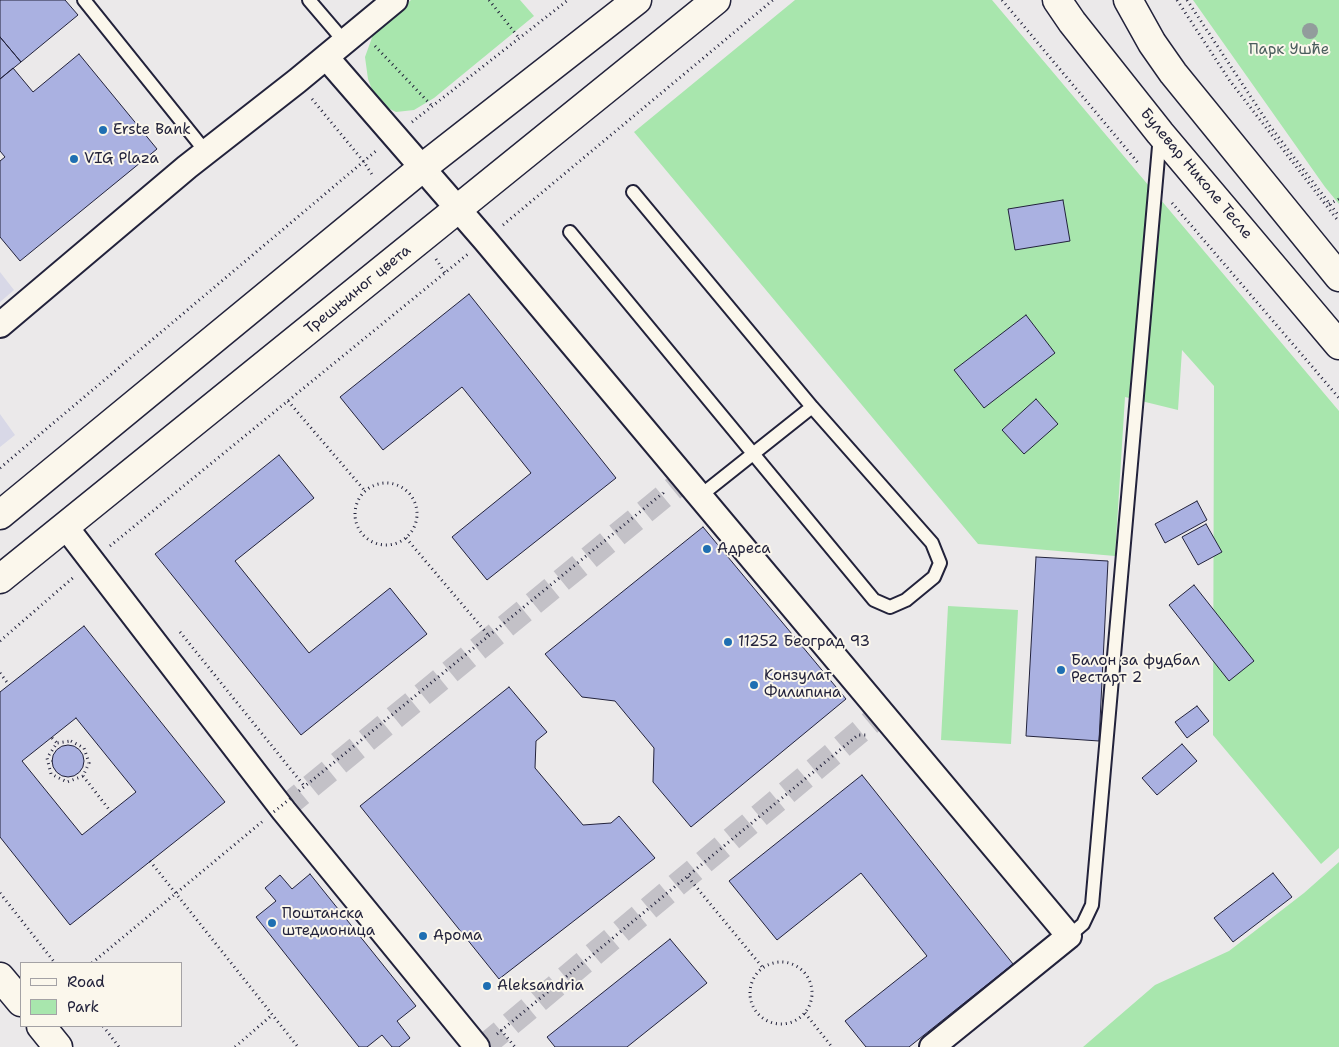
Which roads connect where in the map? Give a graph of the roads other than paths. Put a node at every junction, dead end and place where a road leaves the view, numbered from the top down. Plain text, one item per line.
1 (84, 0) edge
2 (309, 0) edge
3 (395, 0) edge
4 (637, 0) edge
5 (716, 0) edge
6 (1046, 0) edge
7 (1128, 0) edge
8 (1064, 11) edge
9 (352, 35) junction
10 (326, 57) junction
11 (1160, 133) junction
12 (206, 152) junction
13 (422, 168) junction
14 (633, 192) dead end
15 (459, 209) junction
16 (570, 232) dead end
17 (1339, 277) edge
18 (0, 325) edge
19 (1339, 345) edge
20 (812, 407) junction
21 (754, 453) junction
22 (700, 496) junction
23 (0, 515) edge
24 (65, 526) junction
25 (0, 579) edge
26 (1069, 936) junction
27 (0, 977) edge
28 (20, 1001) edge
29 (42, 1027) edge
30 (486, 1041) edge
31 (58, 1047) edge
32 (932, 1047) edge

1 - 12 lane
2 - 9 lane
3 - 9 street
4 - 13 street
5 - 15 street, Трешњиног цвета
6 - 8 street, Булевар Николе Тесле
7 - 17 street
8 - 11 street, Булевар Николе Тесле
9 - 10 street
10 - 12 street
10 - 13 street
11 - 19 street, Булевар Николе Тесле
11 - 26 lane
12 - 18 street
13 - 15 street
13 - 23 street
14 - 20 lane
15 - 22 street
15 - 24 street, Трешњиног цвета
16 - 21 lane
20 - 21 lane
20 - 21 lane
21 - 22 lane
22 - 26 street
24 - 25 street, Трешњиног цвета
24 - 30 street
26 - 32 street
27 - 28 street
29 - 31 street

